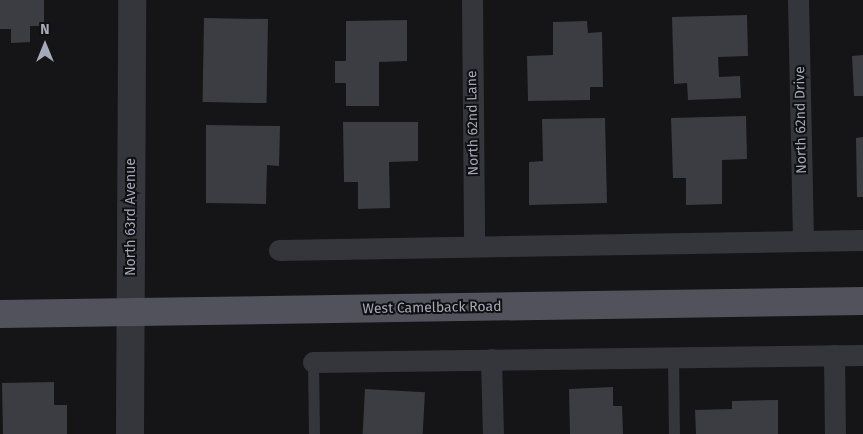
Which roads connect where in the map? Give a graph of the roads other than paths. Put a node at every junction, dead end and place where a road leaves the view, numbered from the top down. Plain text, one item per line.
1 (132, 0) edge
2 (472, 0) edge
3 (798, 0) edge
4 (863, 240) edge
5 (803, 241) junction
6 (474, 246) junction
7 (279, 250) dead end
8 (863, 300) edge
9 (130, 313) junction
10 (0, 314) edge
11 (834, 355) junction
12 (863, 355) edge
13 (673, 357) junction
14 (491, 359) junction
15 (313, 362) joint
16 (130, 434) edge
17 (314, 434) edge
18 (492, 434) edge
19 (674, 434) edge
20 (835, 434) edge

1 - 9 street, North 63rd Avenue
2 - 6 street, North 62nd Lane
3 - 5 street, North 62nd Drive
4 - 5 street
5 - 6 street
6 - 7 street
8 - 9 main road, West Camelback Road
9 - 10 main road, West Camelback Road
9 - 16 street, North 63rd Avenue
11 - 12 street
11 - 13 street
11 - 20 street
13 - 14 street
13 - 19 lane
14 - 15 street
14 - 18 street
15 - 17 lane

